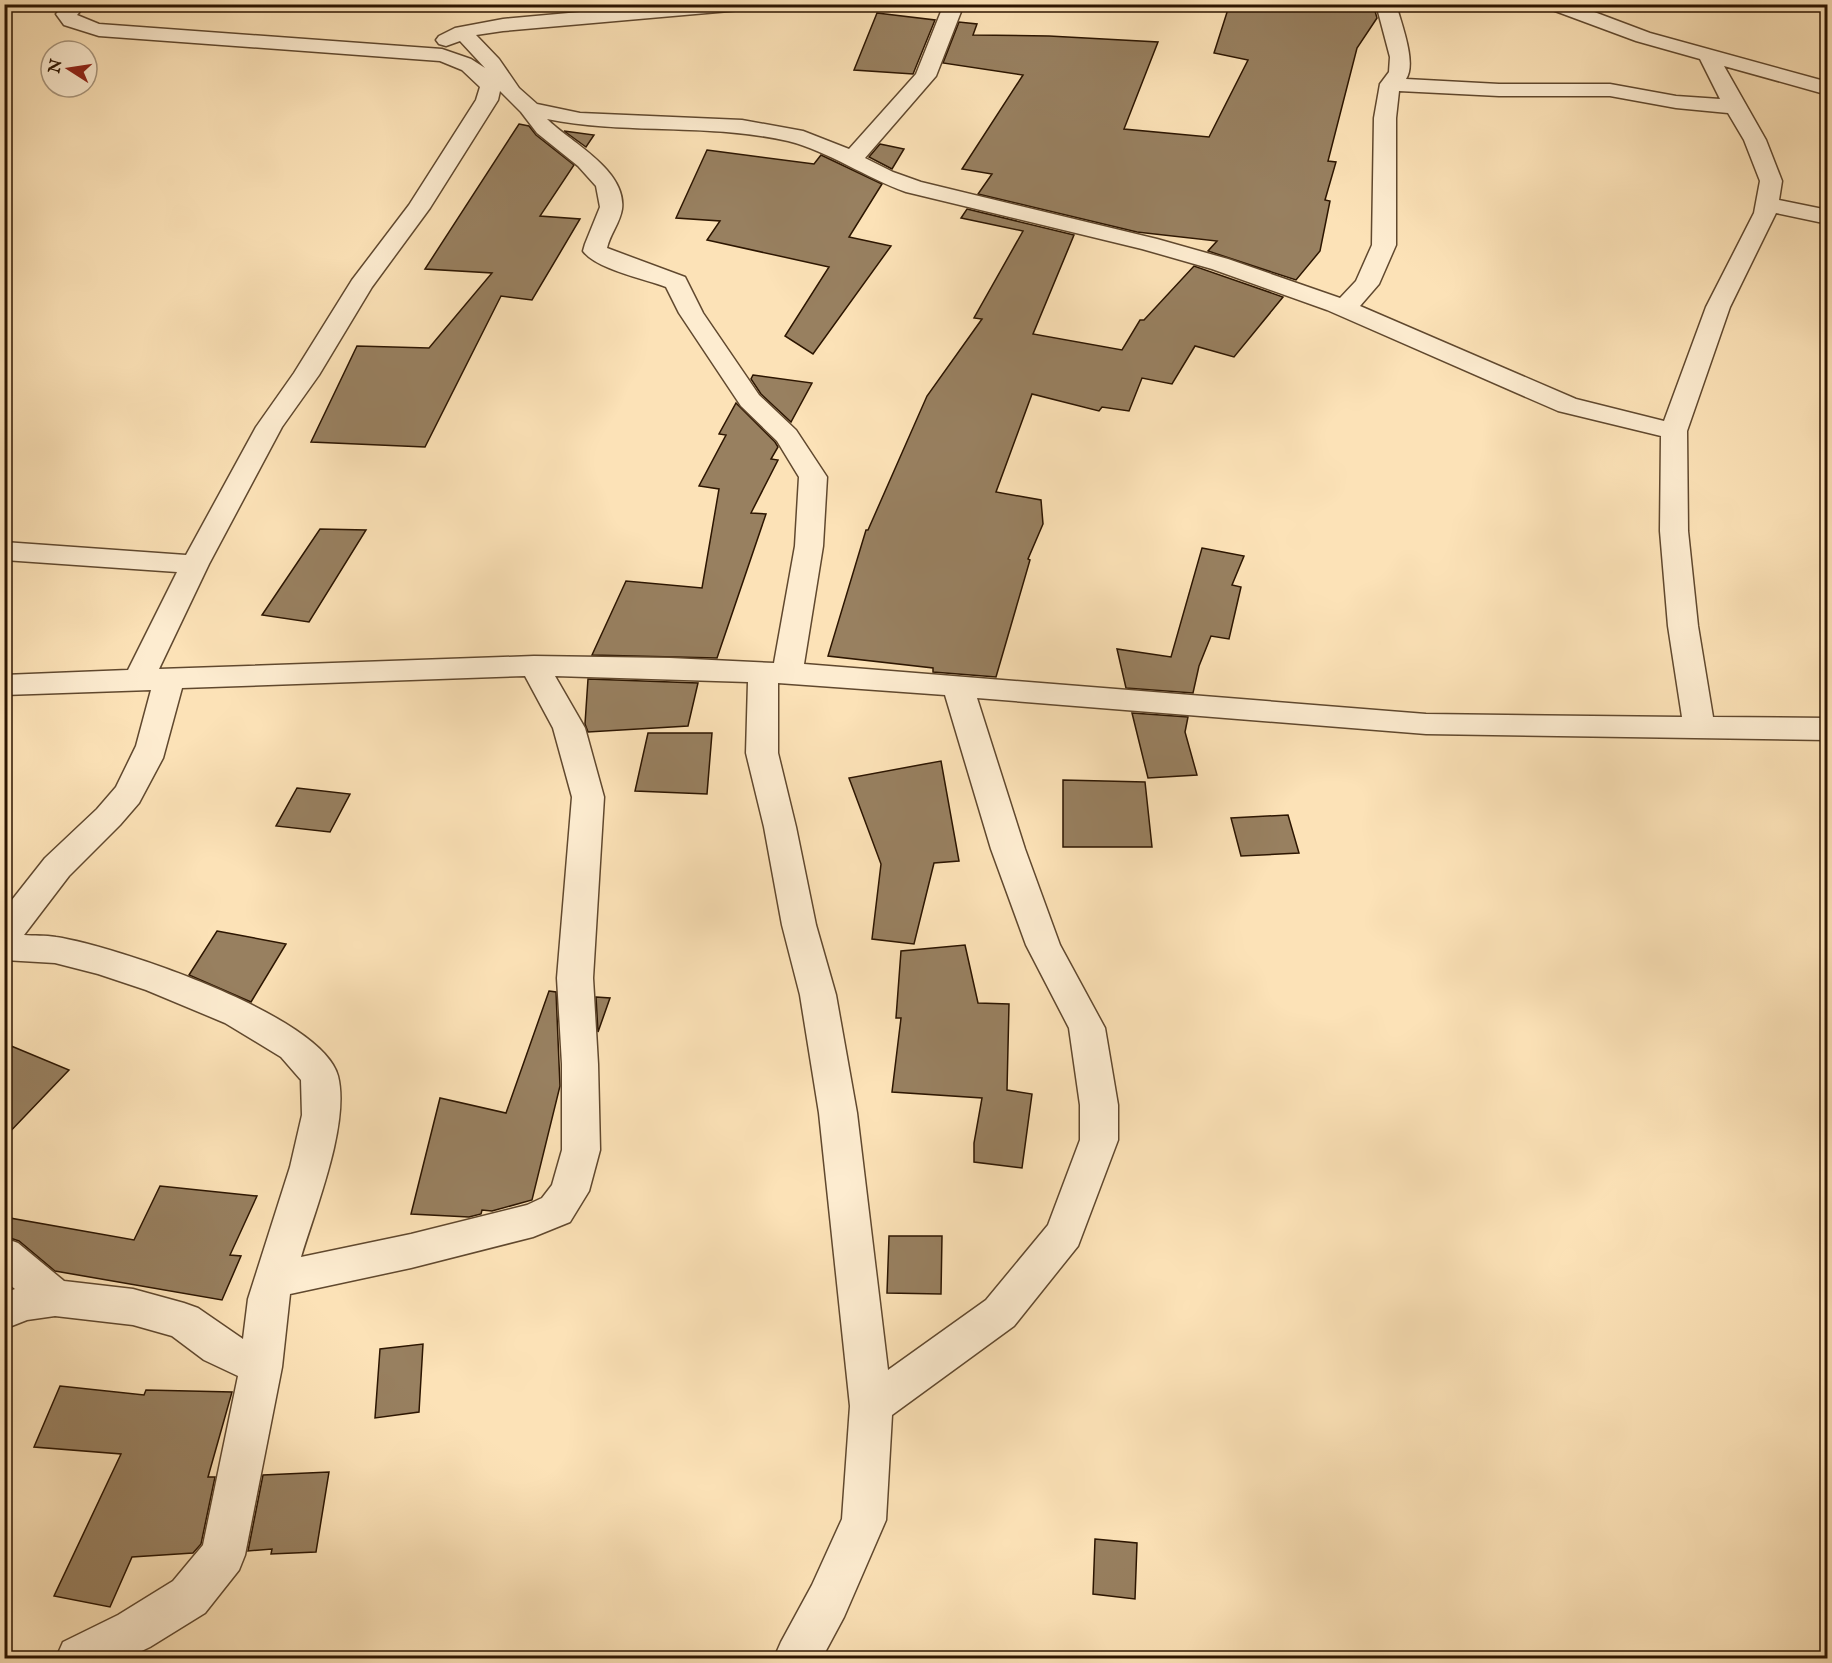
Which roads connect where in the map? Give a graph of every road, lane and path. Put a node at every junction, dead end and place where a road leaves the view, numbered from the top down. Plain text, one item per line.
1 (77, 4) edge
2 (741, 4) edge
3 (954, 4) edge
4 (1386, 4) edge
5 (1554, 4) edge
6 (462, 32) junction
7 (418, 54) junction
8 (1709, 56) junction
9 (1390, 84) junction
10 (1827, 89) edge
11 (1737, 107) junction
12 (530, 109) junction
13 (852, 159) junction
14 (1768, 205) junction
15 (1827, 217) edge
16 (1344, 309) junction
17 (1674, 430) junction
18 (4, 550) edge
19 (195, 564) junction
20 (534, 666) junction
21 (775, 673) junction
22 (154, 680) junction
23 (4, 685) edge
24 (957, 686) junction
25 (1698, 729) junction
26 (1827, 729) edge
27 (4, 937) edge
28 (4, 947) edge
29 (4, 1255) edge
30 (275, 1280) junction
31 (55, 1298) junction
32 (4, 1311) edge
33 (261, 1367) junction
34 (871, 1406) junction
35 (79, 1659) edge
36 (797, 1659) edge

1 - 7 street
2 - 6 street
3 - 13 street
4 - 9 street
5 - 8 street
6 - 7 street
6 - 12 street
7 - 19 street
8 - 10 street
8 - 11 street
9 - 11 street
9 - 16 street
11 - 14 street
12 - 13 street
12 - 21 street
13 - 16 street
14 - 15 street
14 - 17 street
16 - 17 street
17 - 25 street
18 - 19 street
19 - 22 street
20 - 21 street
20 - 22 street
20 - 30 street
21 - 24 street
21 - 34 street
22 - 23 street
22 - 27 street
24 - 25 street
24 - 34 street
25 - 26 street
28 - 30 street
29 - 31 street
30 - 33 street
31 - 32 street
31 - 33 street
33 - 35 street
34 - 36 street

